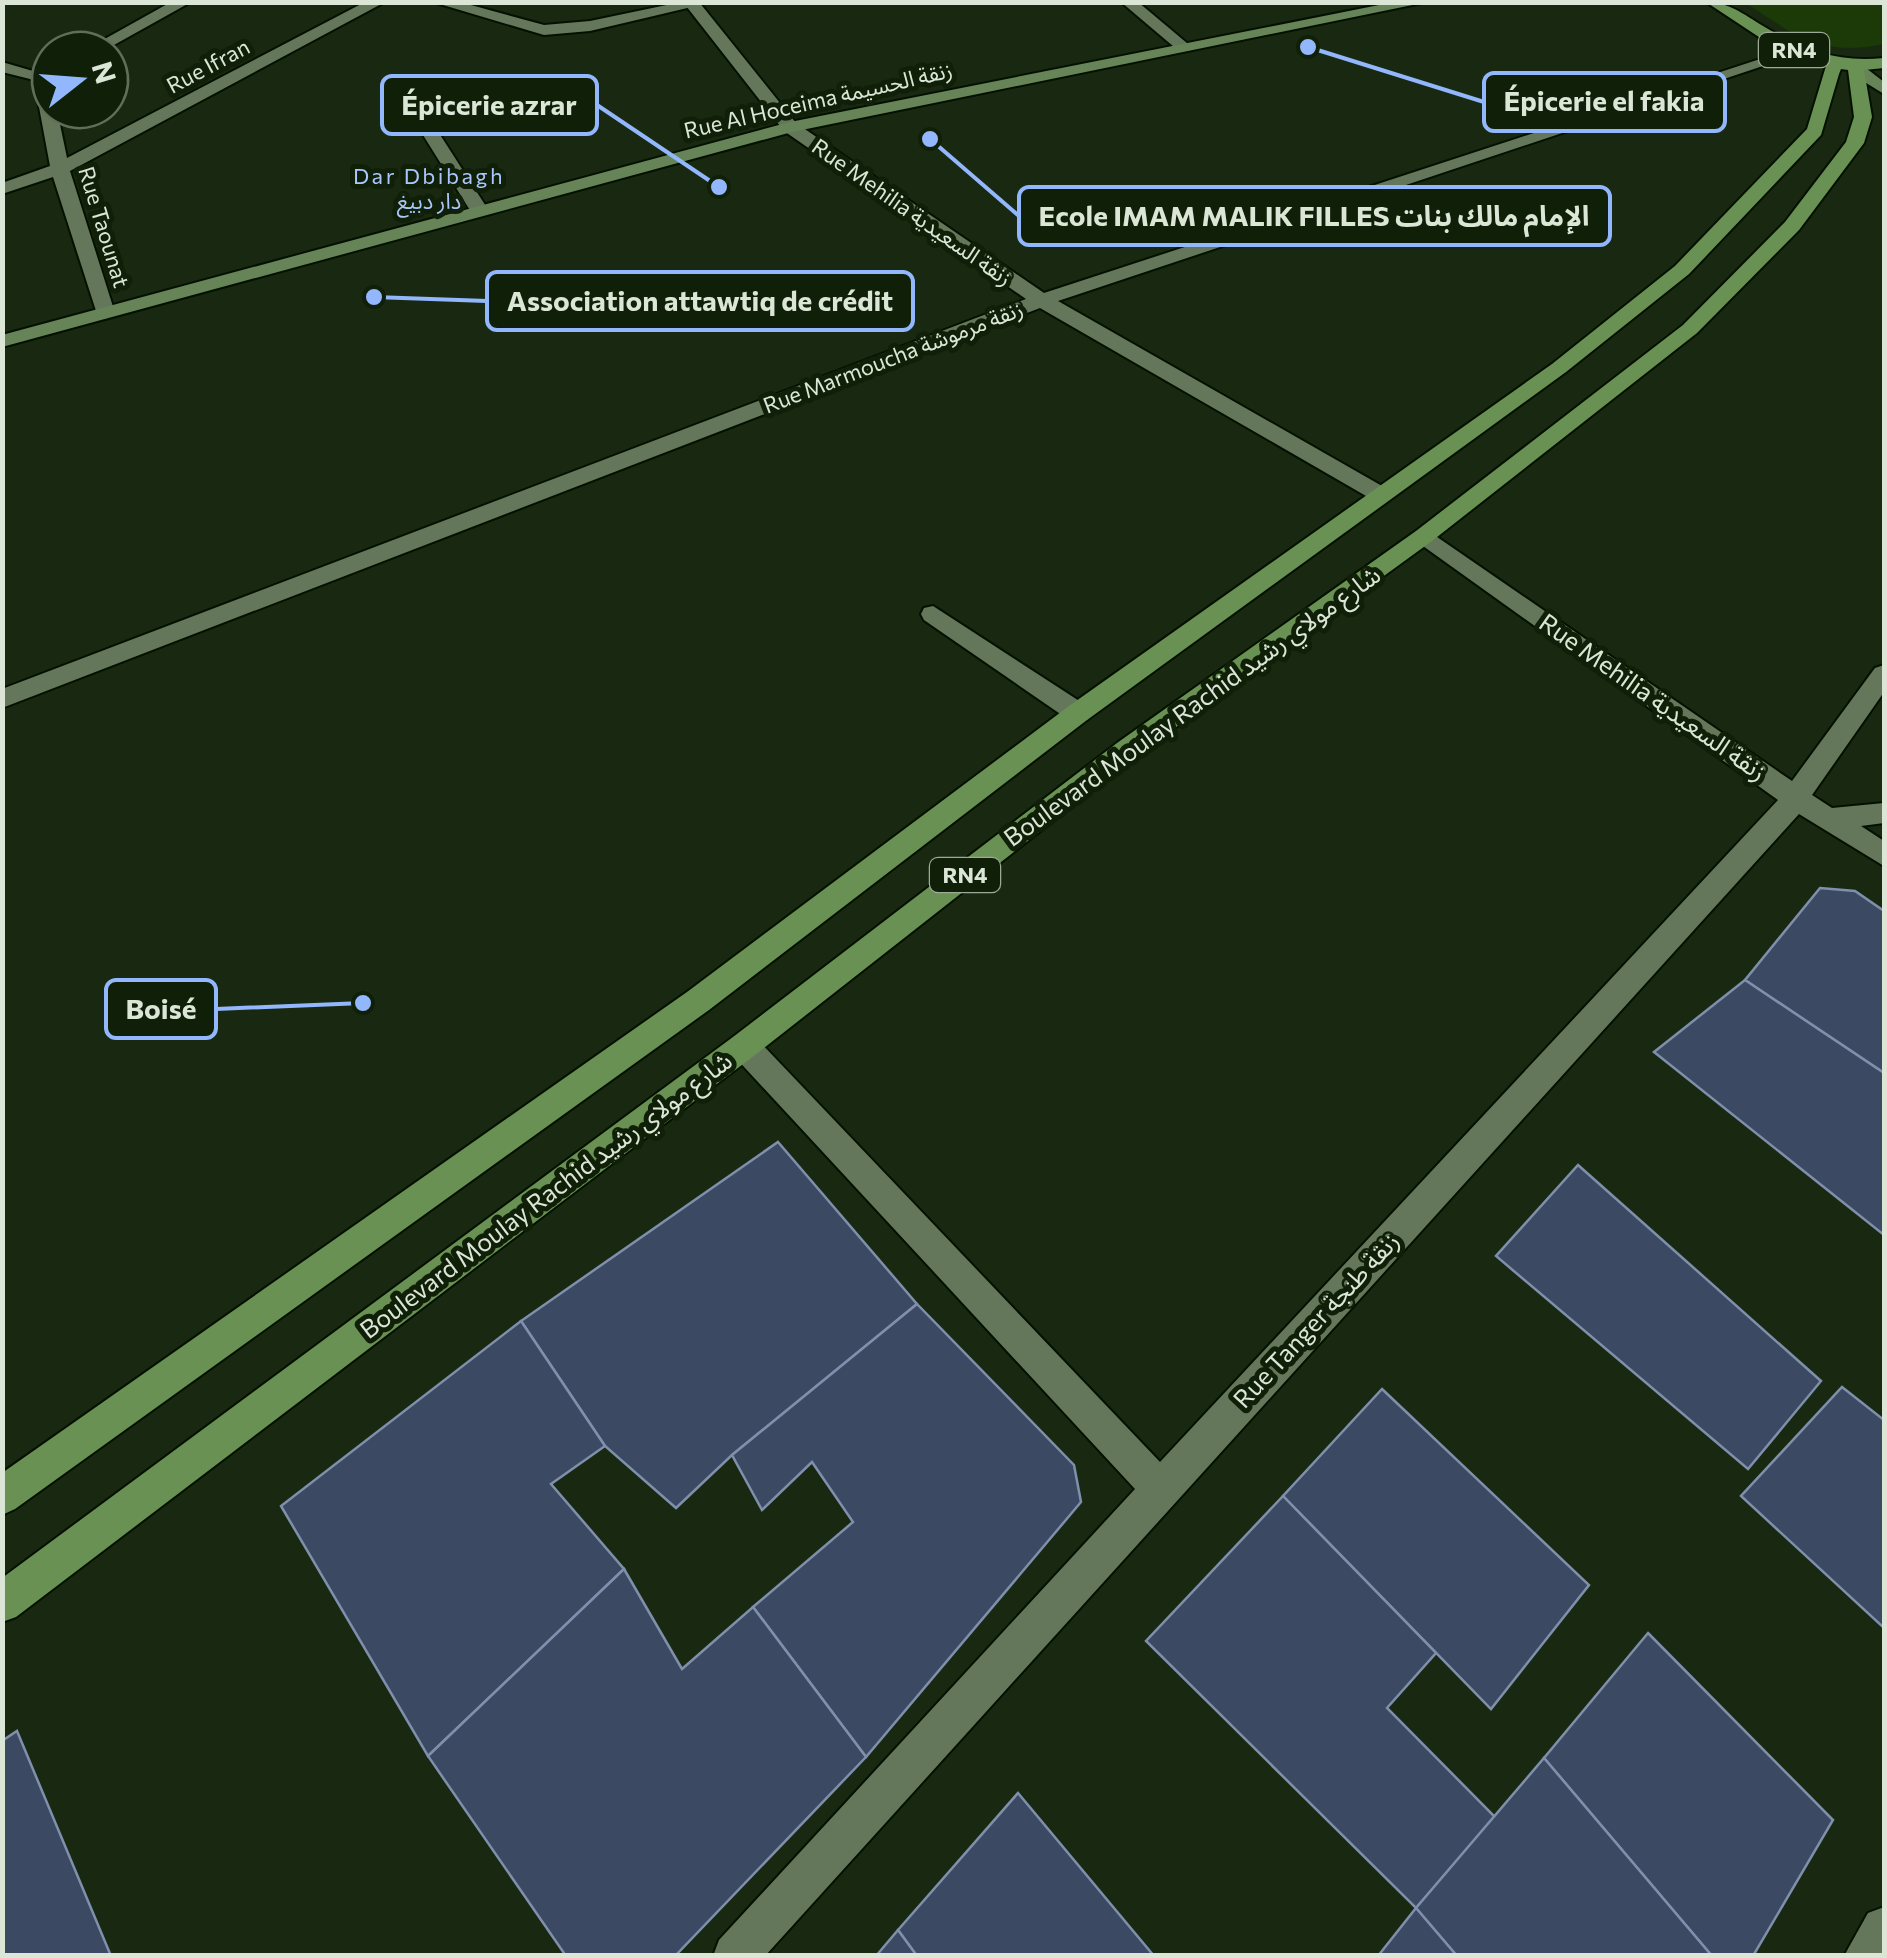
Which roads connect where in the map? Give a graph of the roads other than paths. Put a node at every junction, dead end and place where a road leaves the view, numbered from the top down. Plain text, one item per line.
1 (184, 2) edge
2 (378, 2) edge
3 (440, 2) edge
4 (1128, 2) edge
5 (1420, 2) edge
6 (1713, 2) edge
7 (691, 4) edge
8 (130, 31) edge
9 (1186, 49) junction
10 (1797, 52) junction
11 (1884, 64) edge
12 (2, 67) edge
13 (1845, 67) junction
14 (30, 72) edge
15 (1884, 89) edge
16 (406, 96) dead end
17 (790, 127) junction
18 (54, 130) edge
19 (60, 169) junction
20 (2, 189) edge
21 (480, 211) junction
22 (1041, 300) junction
23 (105, 313) junction
24 (2, 341) edge
25 (1381, 495) junction
26 (1424, 536) junction
27 (933, 614) dead end
28 (1884, 674) edge
29 (2, 700) edge
30 (1078, 713) junction
31 (1797, 799) junction
32 (1884, 813) edge
33 (1829, 818) junction
34 (1884, 855) edge
35 (744, 1046) junction
36 (1160, 1489) junction
37 (2, 1496) edge
38 (2, 1603) edge
39 (1884, 1929) edge
40 (734, 1956) edge
41 (1866, 1956) edge

1 - 8 street
2 - 19 street, Rue Ifran
3 - 7 street
4 - 9 street
5 - 9 street, Rue Al Hoceima زنقة الحسيمة
6 - 10 main road, RN4
7 - 17 street, Rue Mehilia زنقة السعيدية
9 - 17 street, Rue Al Hoceima زنقة الحسيمة
10 - 13 main road, RN4
10 - 22 street, Rue Marmoucha زنقة مرموشة
11 - 13 main road, RN4
12 - 14 street, Rue Taounat
13 - 15 street
13 - 25 main road, RN4
13 - 26 main road, Boulevard Moulay Rachid شارع مولاي رشيد / RN4
16 - 21 street
17 - 21 street, Rue Al Hoceima زنقة الحسيمة
17 - 22 street, Rue Mehilia زنقة السعيدية
18 - 19 street, Rue Taounat
19 - 20 street, Rue Ifran
19 - 23 street, Rue Taounat
21 - 23 street, Rue Al Hoceima زنقة الحسيمة
22 - 25 street, Rue Mehilia زنقة السعيدية
22 - 29 street, Rue Marmoucha زنقة مرموشة
23 - 24 street, Rue Al Hoceima زنقة الحسيمة
25 - 30 main road, RN4
26 - 31 street, Rue Mehilia زنقة السعيدية
26 - 35 main road, Boulevard Moulay Rachid شارع مولاي رشيد / RN4
27 - 30 street
28 - 31 street, Rue Tanger زنقة طنجة
30 - 37 main road, RN4
31 - 33 street, Rue Mehilia زنقة السعيدية
31 - 36 street, Rue Tanger زنقة طنجة
32 - 33 street
33 - 34 street, Rue Mehilia زنقة السعيدية
35 - 36 street
35 - 38 main road, Boulevard Moulay Rachid شارع مولاي رشيد / RN4
36 - 40 street, Rue Tanger زنقة طنجة
39 - 41 street

